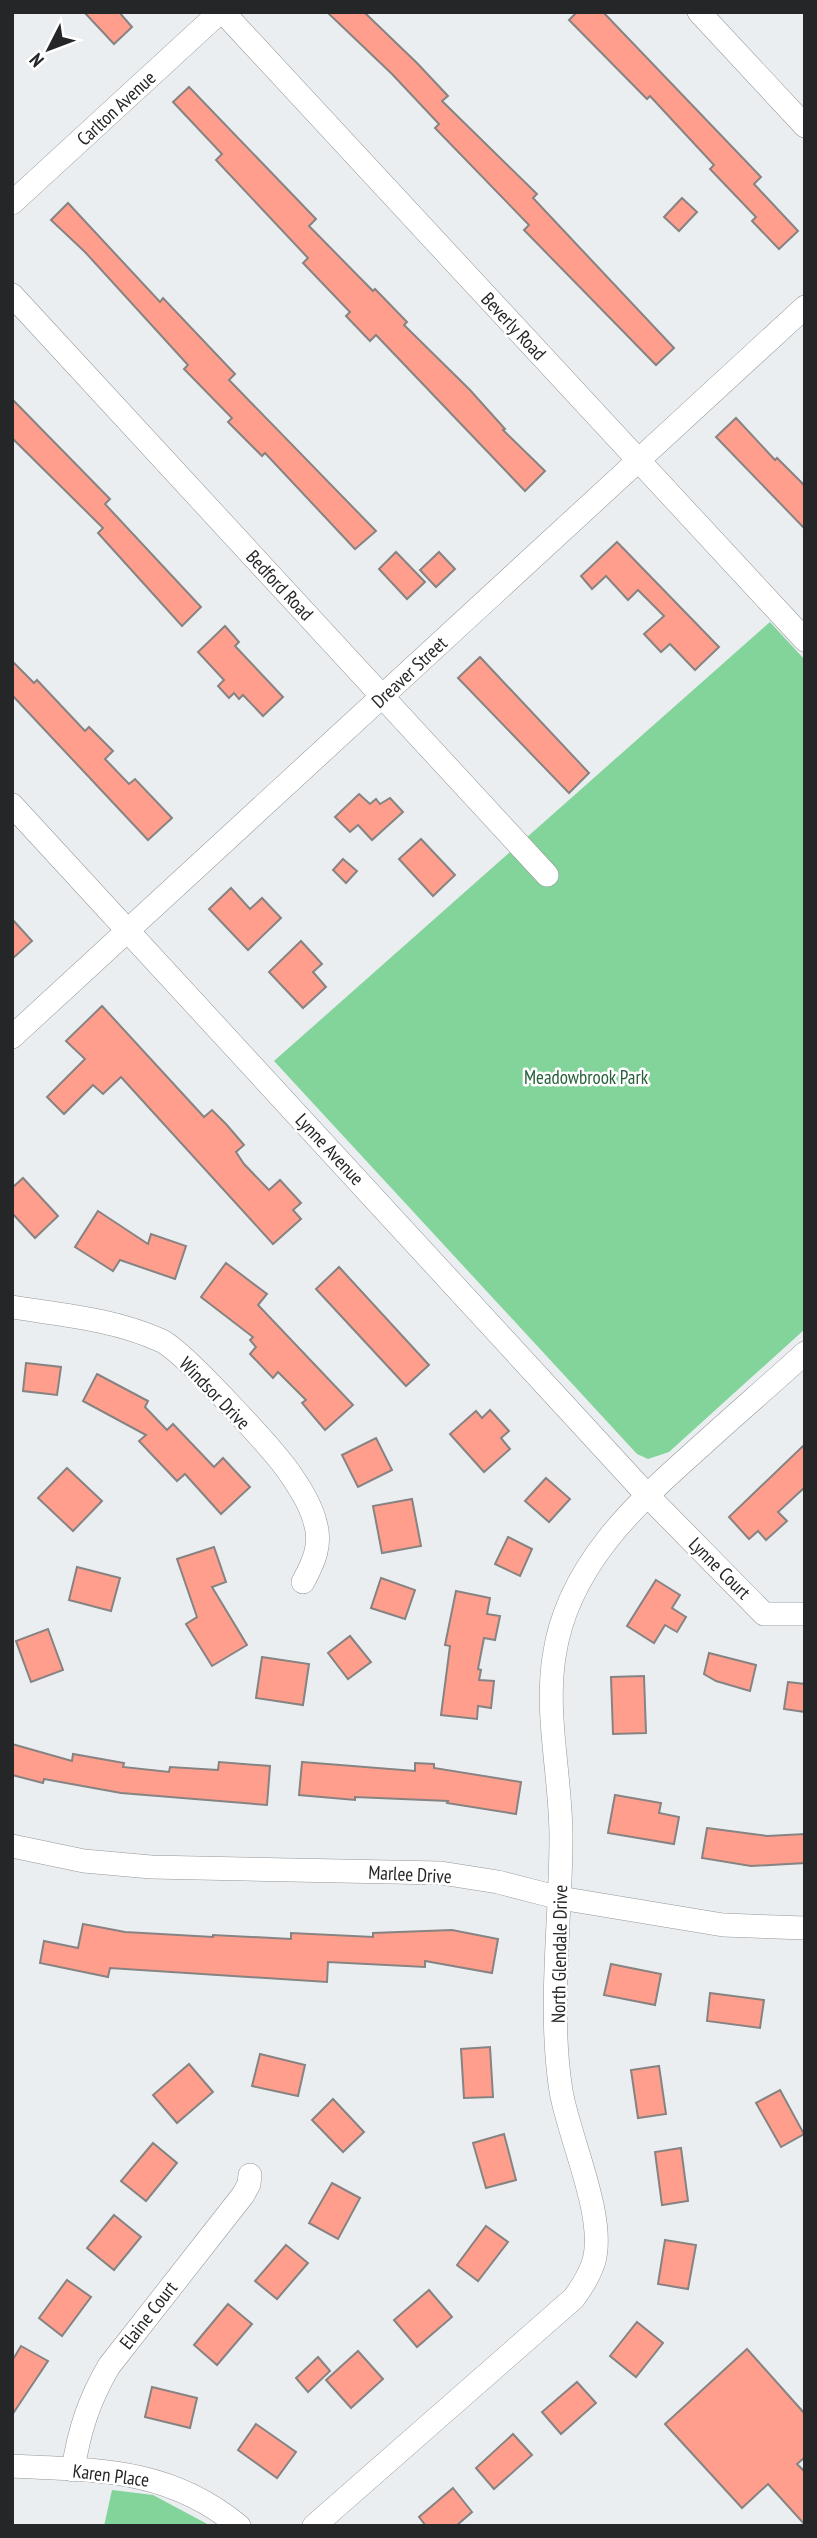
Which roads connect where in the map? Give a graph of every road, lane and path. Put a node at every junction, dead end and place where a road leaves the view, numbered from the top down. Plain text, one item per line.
1 (222, 12) edge
2 (699, 12) edge
3 (805, 126) edge
4 (12, 204) edge
5 (12, 295) edge
6 (805, 307) edge
7 (638, 460) junction
8 (805, 640) edge
9 (382, 696) junction
10 (12, 805) edge
11 (547, 874) dead end
12 (128, 930) junction
13 (12, 1037) edge
14 (12, 1307) edge
15 (805, 1353) edge
16 (646, 1495) junction
17 (303, 1582) dead end
18 (805, 1614) edge
19 (12, 1846) edge
20 (560, 1898) junction
21 (805, 1928) edge
22 (250, 2175) dead end
23 (12, 2466) edge
24 (73, 2470) junction
25 (239, 2526) edge
26 (314, 2526) edge

1 - 4 street, Carlton Avenue
1 - 7 street, Beverly Road
2 - 3 street
5 - 9 street, Bedford Road
6 - 7 street, Dreaver Street
7 - 8 street, Beverly Road
7 - 9 street, Dreaver Street
9 - 11 street, Bedford Road
9 - 12 street, Dreaver Street
10 - 12 street, Lynne Avenue
12 - 13 street, Dreaver Street
12 - 16 street, Lynne Avenue
14 - 17 street, Windsor Drive
15 - 16 street, North Glendale Drive
16 - 18 street, Lynne Court
16 - 20 street, North Glendale Drive
19 - 20 street, Marlee Drive
20 - 21 street, Marlee Drive
20 - 26 street, North Glendale Drive
22 - 24 street, Elaine Court
23 - 24 street, Karen Place
24 - 25 street, Karen Place

